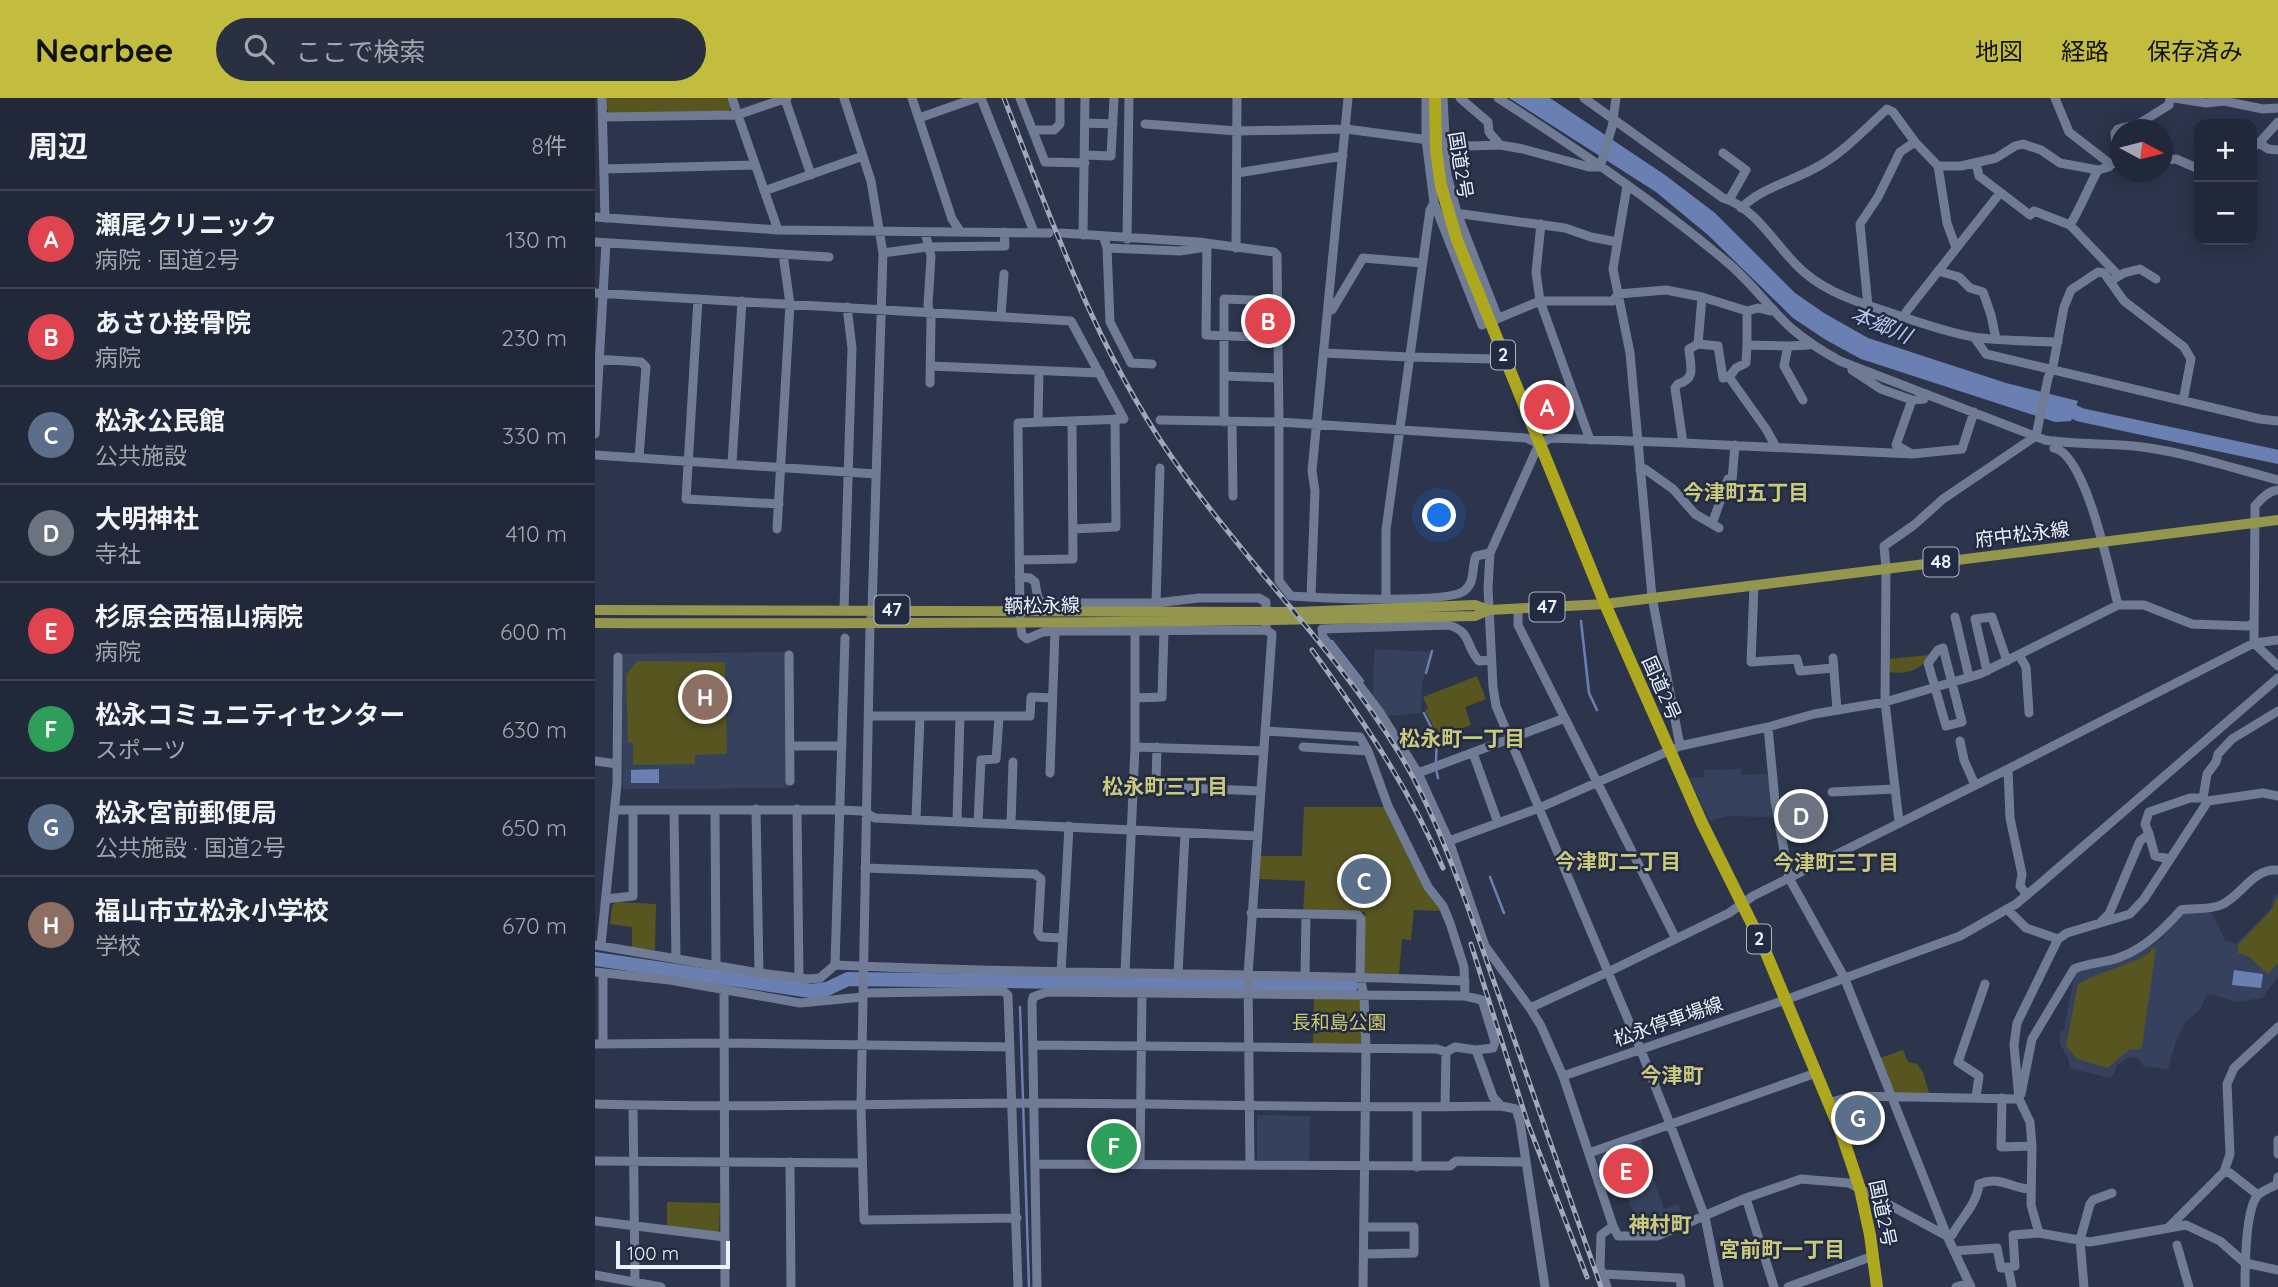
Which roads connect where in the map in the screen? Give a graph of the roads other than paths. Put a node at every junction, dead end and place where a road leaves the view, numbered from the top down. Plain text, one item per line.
1 (602, 98) edge
2 (731, 98) edge
3 (786, 98) edge
4 (844, 98) edge
5 (912, 98) edge
6 (978, 98) edge
7 (1020, 98) edge
8 (1060, 98) edge
9 (1085, 98) edge
10 (1114, 98) edge
11 (1129, 98) edge
12 (1237, 98) edge
13 (1348, 98) edge
14 (1426, 98) edge
15 (1435, 98) edge
16 (1443, 98) edge
17 (1460, 98) edge
18 (1498, 98) edge
19 (1584, 98) edge
20 (1616, 98) edge
21 (2055, 98) edge
22 (2172, 98) edge
23 (2278, 107) edge
24 (737, 115) junction
25 (603, 117) junction
26 (919, 118) junction
27 (2146, 119) edge
28 (2278, 122) edge
29 (1085, 123) junction
30 (1612, 123) junction
31 (1113, 124) junction
32 (1145, 124) dead end
33 (1346, 129) junction
34 (1033, 130) junction
35 (1237, 131) junction
36 (599, 138) edge
37 (1427, 139) junction
38 (1442, 142) junction
39 (1915, 142) junction
40 (2257, 143) edge
41 (1500, 145) junction
42 (2257, 146) edge
43 (2278, 150) edge
44 (1723, 153) dead end
45 (863, 156) junction
46 (1343, 156) junction
47 (1085, 159) junction
48 (2173, 159) edge
49 (2110, 160) edge
50 (1976, 163) junction
51 (1589, 164) junction
52 (755, 165) junction
53 (1938, 166) junction
54 (1600, 167) junction
55 (2110, 167) edge
56 (2194, 167) edge
57 (604, 169) junction
58 (2098, 170) junction
59 (1237, 173) junction
60 (811, 175) junction
61 (1627, 186) junction
62 (764, 191) junction
63 (2000, 192) junction
64 (1729, 200) junction
65 (1741, 208) junction
66 (1436, 209) junction
67 (1455, 213) junction
68 (600, 217) edge
69 (1541, 224) junction
70 (2070, 225) junction
71 (779, 230) junction
72 (880, 231) junction
73 (960, 231) junction
74 (925, 232) junction
75 (1004, 232) junction
76 (1034, 232) junction
77 (1049, 233) dead end
78 (1061, 233) dead end
79 (1083, 234) junction
80 (1104, 237) junction
81 (1128, 239) junction
82 (595, 242) edge
83 (1617, 242) junction
84 (606, 243) junction
85 (1206, 245) junction
86 (927, 247) junction
87 (1107, 248) junction
88 (1236, 248) junction
89 (1956, 248) junction
90 (883, 253) junction
91 (783, 254) junction
92 (829, 257) dead end
93 (1423, 264) junction
94 (1938, 271) junction
95 (1004, 274) dead end
96 (2118, 275) junction
97 (2156, 279) dead end
98 (2111, 282) junction
99 (599, 293) edge
100 (1618, 295) junction
101 (1702, 297) junction
102 (698, 299) junction
103 (742, 301) junction
104 (1279, 301) junction
105 (1540, 301) junction
106 (790, 304) junction
107 (1868, 306) junction
108 (847, 307) junction
109 (1773, 309) junction
110 (882, 310) junction
111 (1328, 311) junction
112 (1747, 311) junction
113 (930, 312) junction
114 (1906, 312) junction
115 (1002, 316) junction
116 (1494, 320) junction
117 (1939, 329) junction
118 (1224, 335) junction
119 (1974, 337) junction
120 (1278, 338) junction
121 (1996, 339) junction
122 (2058, 342) junction
123 (1810, 343) junction
124 (1698, 344) junction
125 (1747, 345) junction
126 (1788, 346) junction
127 (1502, 352) junction
128 (1324, 353) junction
129 (1409, 358) junction
130 (597, 359) edge
131 (1840, 361) junction
132 (1151, 364) dead end
133 (930, 366) junction
134 (1039, 371) junction
135 (1100, 373) junction
136 (2049, 374) junction
137 (1224, 376) junction
138 (1729, 377) junction
139 (1278, 378) junction
140 (930, 383) dead end
141 (1926, 394) junction
142 (1803, 400) dead end
143 (1912, 400) junction
144 (2183, 401) junction
145 (1974, 412) junction
146 (1115, 419) junction
147 (1160, 420) dead end
148 (1072, 421) junction
149 (2278, 421) edge
150 (1038, 422) junction
151 (1228, 422) junction
152 (1279, 422) junction
153 (1317, 424) junction
154 (1399, 430) junction
155 (595, 434) edge
156 (2036, 436) junction
157 (1590, 440) junction
158 (2055, 441) junction
159 (1638, 442) junction
160 (1683, 443) junction
161 (1539, 444) junction
162 (1735, 445) junction
163 (1776, 447) junction
164 (595, 454) edge
165 (1912, 454) junction
166 (639, 457) junction
167 (688, 460) junction
168 (732, 463) junction
169 (781, 466) junction
170 (1160, 468) dead end
171 (848, 470) junction
172 (1640, 470) junction
173 (876, 474) junction
174 (2278, 480) edge
175 (2278, 490) edge
176 (1233, 496) dead end
177 (779, 504) junction
178 (2278, 520) edge
179 (2254, 523) junction
180 (777, 529) dead end
181 (1073, 529) junction
182 (2101, 541) junction
183 (1490, 553) junction
184 (1019, 560) junction
185 (1886, 569) junction
186 (1019, 577) junction
187 (1754, 586) junction
188 (1311, 597) junction
189 (1322, 597) junction
190 (1652, 597) junction
191 (1386, 599) junction
192 (1156, 603) junction
193 (1605, 604) junction
194 (2118, 605) junction
195 (1518, 609) junction
196 (595, 610) edge
197 (844, 610) junction
198 (872, 610) junction
199 (1020, 610) junction
200 (1489, 610) junction
201 (1190, 617) junction
202 (1955, 617) dead end
203 (595, 623) edge
204 (1020, 623) junction
205 (2253, 623) junction
206 (870, 624) junction
207 (1322, 629) junction
208 (1135, 630) junction
209 (1164, 630) junction
210 (1266, 630) junction
211 (1055, 631) junction
212 (845, 638) dead end
213 (2278, 640) edge
214 (2254, 643) junction
215 (789, 655) dead end
216 (2019, 655) junction
217 (618, 657) dead end
218 (1491, 660) junction
219 (2007, 661) junction
220 (2278, 666) edge
221 (1987, 671) junction
222 (1969, 677) junction
223 (2278, 678) edge
224 (1952, 682) junction
225 (1936, 687) junction
226 (1052, 698) junction
227 (1135, 698) junction
228 (1885, 702) junction
229 (1837, 710) junction
230 (2278, 711) edge
231 (2029, 713) dead end
232 (869, 716) junction
233 (920, 716) junction
234 (960, 716) junction
235 (999, 717) junction
236 (1565, 718) junction
237 (1769, 727) junction
238 (1677, 729) junction
239 (1265, 731) junction
240 (1661, 732) junction
241 (1510, 739) junction
242 (1960, 741) dead end
243 (790, 746) junction
244 (842, 746) junction
245 (1135, 747) junction
246 (1157, 747) junction
247 (1303, 747) dead end
248 (1674, 748) junction
249 (1263, 751) junction
250 (1368, 751) junction
251 (1473, 753) junction
252 (595, 761) edge
253 (1013, 762) dead end
254 (617, 764) junction
255 (2008, 769) junction
256 (1050, 773) dead end
257 (1418, 773) junction
258 (790, 781) dead end
259 (1598, 783) junction
260 (1975, 785) junction
261 (1895, 789) junction
262 (1261, 791) junction
263 (1832, 792) dead end
264 (2278, 796) edge
265 (2205, 799) junction
266 (1539, 808) junction
267 (756, 809) junction
268 (797, 809) junction
269 (615, 810) junction
270 (633, 810) junction
271 (674, 810) junction
272 (715, 810) junction
273 (841, 810) junction
274 (867, 814) junction
275 (916, 819) junction
276 (957, 821) junction
277 (978, 822) junction
278 (1899, 822) junction
279 (1011, 823) junction
280 (1498, 823) junction
281 (1069, 826) junction
282 (1130, 830) junction
283 (1185, 833) junction
284 (2149, 834) junction
285 (1258, 836) junction
286 (1449, 842) junction
287 (2170, 859) junction
288 (865, 869) junction
289 (2278, 870) edge
290 (1789, 878) junction
291 (2027, 895) junction
292 (606, 899) junction
293 (1741, 905) junction
294 (2008, 910) junction
295 (1251, 913) junction
296 (1306, 914) junction
297 (2100, 923) junction
298 (1062, 938) junction
299 (1676, 939) junction
300 (2058, 939) junction
301 (598, 945) edge
302 (676, 959) junction
303 (835, 965) junction
304 (716, 966) junction
305 (865, 969) junction
306 (599, 972) edge
307 (1061, 972) junction
308 (1125, 972) junction
309 (1608, 972) junction
310 (759, 973) junction
311 (1178, 974) junction
312 (1248, 975) junction
313 (1305, 976) junction
314 (799, 977) junction
315 (1360, 977) junction
316 (1844, 977) junction
317 (1465, 981) junction
318 (1985, 985) dead end
319 (724, 990) junction
320 (1142, 991) junction
321 (864, 993) junction
322 (1250, 995) junction
323 (1364, 996) junction
324 (1465, 996) junction
325 (1785, 1000) junction
326 (1530, 1008) junction
327 (2278, 1027) edge
328 (724, 1043) junction
329 (599, 1044) edge
330 (1033, 1045) junction
331 (863, 1046) junction
332 (1141, 1046) junction
333 (1010, 1047) junction
334 (1249, 1048) junction
335 (1366, 1048) junction
336 (1640, 1048) junction
337 (1476, 1050) junction
338 (1446, 1052) junction
339 (1815, 1073) junction
340 (1563, 1076) junction
341 (2021, 1082) junction
342 (1976, 1097) junction
343 (1893, 1098) junction
344 (2002, 1098) junction
345 (2019, 1098) junction
346 (1014, 1103) junction
347 (1828, 1103) junction
348 (595, 1104) edge
349 (1031, 1104) junction
350 (633, 1105) junction
351 (723, 1105) junction
352 (1140, 1105) junction
353 (861, 1106) junction
354 (1501, 1106) junction
355 (1251, 1107) junction
356 (1417, 1107) junction
357 (1445, 1107) junction
358 (1365, 1108) junction
359 (1669, 1124) junction
360 (2278, 1140) edge
361 (2032, 1146) junction
362 (1589, 1153) junction
363 (2278, 1154) edge
364 (595, 1161) edge
365 (634, 1161) junction
366 (725, 1161) junction
367 (790, 1162) junction
368 (1526, 1162) junction
369 (861, 1163) junction
370 (1036, 1164) junction
371 (1140, 1164) junction
372 (1250, 1165) junction
373 (1364, 1167) junction
374 (1417, 1167) junction
375 (2224, 1172) junction
376 (2278, 1177) edge
377 (1860, 1189) junction
378 (2030, 1189) junction
379 (2112, 1193) dead end
380 (2258, 1195) junction
381 (1746, 1198) junction
382 (1705, 1217) junction
383 (1017, 1218) junction
384 (595, 1221) edge
385 (635, 1226) junction
386 (1613, 1226) junction
387 (1364, 1227) junction
388 (2169, 1227) junction
389 (2039, 1233) junction
390 (1947, 1236) junction
391 (725, 1237) junction
392 (2080, 1240) junction
393 (2177, 1245) dead end
394 (1954, 1251) junction
395 (1364, 1254) junction
396 (1873, 1256) junction
397 (2245, 1263) junction
398 (2008, 1268) junction
399 (2278, 1270) edge
400 (1603, 1274) junction
401 (595, 1275) edge
402 (635, 1282) junction
403 (1970, 1285) edge
404 (661, 1287) edge
405 (725, 1287) edge
406 (791, 1287) edge
407 (1018, 1287) edge
408 (1037, 1287) edge
409 (1363, 1287) edge
410 (1545, 1287) edge
411 (1607, 1287) edge
412 (1681, 1287) edge
413 (1719, 1287) edge
414 (1774, 1287) edge
415 (1788, 1287) edge
416 (1877, 1287) edge
417 (1956, 1287) edge
418 (2012, 1287) edge
419 (2084, 1287) edge
420 (2189, 1287) edge
421 (2245, 1287) edge

1 - 25 street
2 - 24 street
3 - 24 street
3 - 60 street
4 - 45 street
5 - 26 street
6 - 26 street
6 - 76 street
7 - 34 street
8 - 34 street
9 - 29 street
10 - 31 street
11 - 81 street
12 - 35 street
13 - 33 street
14 - 37 street
15 - 116 highway, 国道2号 / 2
16 - 38 street
17 - 41 street
18 - 51 street
19 - 30 street
20 - 30 street
21 - 49 street
22 - 23 street
22 - 27 street
24 - 25 street
24 - 52 street
25 - 36 street
26 - 73 street
28 - 40 street
29 - 31 street
29 - 47 street
30 - 54 street
30 - 64 street
31 - 47 street
32 - 35 street
33 - 35 street
33 - 37 street
33 - 46 street
34 - 47 street
35 - 59 street
36 - 57 street
37 - 66 street
38 - 41 street
38 - 67 street
39 - 53 street
39 - 65 street
39 - 107 street
41 - 51 street
42 - 43 street
44 - 64 street
45 - 60 street
45 - 72 street
46 - 59 street
46 - 111 street
47 - 79 street
48 - 56 street
50 - 53 street
50 - 58 street
50 - 63 street
51 - 54 street
52 - 57 street
52 - 62 street
53 - 89 street
54 - 61 street
55 - 58 street
57 - 68 street
58 - 70 street
59 - 88 street
60 - 62 street
61 - 83 street
61 - 109 street
62 - 71 street
63 - 70 street
63 - 89 street
64 - 65 street
65 - 107 street
66 - 93 street
66 - 116 street
67 - 69 street
67 - 116 street
68 - 71 street
69 - 83 street
69 - 105 street
70 - 96 street
71 - 72 street
72 - 74 street
72 - 90 street
73 - 74 street
73 - 75 street
74 - 86 street
75 - 76 street
75 - 86 street
76 - 77 street
78 - 79 street
79 - 80 street
80 - 81 street
80 - 87 street
81 - 85 street
82 - 84 street
83 - 100 street
84 - 91 street
84 - 99 street
85 - 87 street
85 - 88 street
85 - 118 street
86 - 90 street
86 - 113 street
87 - 132 street
88 - 104 street
89 - 94 street
90 - 110 street
91 - 92 street
91 - 106 street
93 - 111 street
93 - 129 street
94 - 114 street
94 - 121 street
95 - 115 street
96 - 97 street
96 - 98 street
98 - 122 street
98 - 144 street
99 - 102 street
99 - 130 street
100 - 101 street
100 - 105 street
100 - 159 street
101 - 112 street
101 - 124 street
102 - 103 street
102 - 167 street
103 - 106 street
103 - 168 street
104 - 118 street
104 - 120 street
105 - 116 street
105 - 157 street
106 - 108 street
106 - 169 street
107 - 114 street
107 - 117 street
108 - 110 street
108 - 171 street
109 - 112 street
109 - 123 street
110 - 113 street
110 - 173 street
111 - 128 street
112 - 125 street
113 - 115 street
113 - 133 street
114 - 117 street
115 - 135 street
116 - 127 highway, 国道2号 / 2
117 - 119 street
118 - 120 street
118 - 137 street
119 - 121 street
119 - 136 street
120 - 139 street
121 - 122 street
122 - 136 street
123 - 126 street
123 - 131 street
124 - 138 street
124 - 160 street
125 - 126 street
125 - 138 street
126 - 142 street
127 - 129 street
127 - 161 highway, 国道2号 / 2
128 - 129 street
128 - 153 street
129 - 154 street
130 - 155 street
130 - 166 street
131 - 141 street
131 - 143 street
133 - 134 street
133 - 140 street
134 - 135 street
134 - 150 street
135 - 146 street
136 - 144 street
136 - 156 street
137 - 139 street
137 - 151 street
138 - 163 street
139 - 152 street
141 - 143 street
141 - 145 street
143 - 165 street
144 - 149 street
145 - 156 street
145 - 165 street
146 - 148 street
146 - 181 street
147 - 151 street
148 - 150 street
148 - 181 street
150 - 184 street
151 - 152 street
151 - 176 street
152 - 153 street
152 - 188 street
153 - 154 street
153 - 188 street
154 - 161 street
154 - 191 street
156 - 158 street
156 - 185 street
157 - 159 street
157 - 161 street
158 - 174 street
158 - 182 street
159 - 160 street
159 - 172 street
160 - 162 street
161 - 183 street
161 - 193 highway, 国道2号 / 2
162 - 163 street
162 - 172 street
163 - 165 street
164 - 166 street
166 - 167 street
167 - 168 street
167 - 177 street
168 - 169 street
169 - 171 street
169 - 177 street
170 - 192 street
171 - 173 street
171 - 197 street
172 - 190 street
173 - 198 street
175 - 179 street
177 - 180 street
178 - 179 main road, 府中松永線 / 48
179 - 182 main road, 府中松永線 / 48
179 - 205 street
181 - 184 street
182 - 185 main road, 府中松永線 / 48
182 - 194 street
183 - 191 street
183 - 200 street
184 - 186 street
185 - 187 main road, 府中松永線 / 48
185 - 228 street
186 - 192 street
186 - 199 street
187 - 190 main road, 府中松永線 / 48
187 - 229 street
188 - 189 street
189 - 191 street
189 - 207 street
190 - 193 main road, 府中松永線 / 48
190 - 238 street
192 - 210 street
193 - 195 main road, 鞆松永線 / 47
193 - 240 highway, 国道2号 / 2
194 - 205 street
194 - 216 street
195 - 200 main road, 鞆松永線 / 47
195 - 236 street
196 - 197 main road, 鞆松永線 / 47
197 - 198 main road, 鞆松永線 / 47
198 - 199 main road, 鞆松永線 / 47
198 - 206 street
199 - 201 main road, 鞆松永線 / 47
199 - 204 street
200 - 201 main road, 鞆松永線 / 47
200 - 218 street
201 - 204 main road, 鞆松永線 / 47
202 - 222 street
203 - 206 main road, 鞆松永線 / 47
204 - 206 main road, 鞆松永線 / 47
204 - 211 street
205 - 214 street
206 - 232 street
207 - 218 street
207 - 257 street
208 - 209 street
208 - 211 street
208 - 227 street
209 - 210 street
209 - 227 street
210 - 239 street
211 - 226 street
212 - 244 street
213 - 214 street
214 - 220 street
214 - 255 street
215 - 243 street
216 - 219 street
216 - 231 street
217 - 254 street
218 - 241 street
219 - 221 street
219 - 221 street
221 - 222 street
222 - 224 street
223 - 291 street, 松永停車場線
224 - 225 street
224 - 225 street
224 - 225 street
225 - 228 street
226 - 235 street
226 - 256 street
227 - 245 street
228 - 229 street
228 - 261 street
229 - 237 street
230 - 265 street
232 - 233 street
232 - 274 street
233 - 234 street
233 - 275 street
234 - 235 street
234 - 276 street
235 - 277 street
236 - 241 street
236 - 259 street
237 - 248 street
237 - 290 street
238 - 240 street
238 - 248 street
239 - 249 street
239 - 250 street
240 - 248 highway, 国道2号 / 2
241 - 251 street
241 - 266 street
242 - 260 street
243 - 244 street
243 - 258 street
244 - 273 street
245 - 246 street
245 - 282 street
246 - 249 street
246 - 262 street
247 - 250 street
248 - 259 street
248 - 293 highway, 国道2号 / 2
249 - 262 street
250 - 317 street
251 - 257 street
251 - 280 street
252 - 254 street
253 - 279 street
254 - 269 street
255 - 260 street
255 - 291 street
257 - 286 street
259 - 266 street
259 - 299 street
260 - 278 street
261 - 263 street
261 - 278 street
262 - 285 street
264 - 265 street
265 - 284 street
265 - 287 street
266 - 280 street
266 - 309 street
267 - 268 street
267 - 272 street
267 - 310 street
268 - 273 street
268 - 314 street
269 - 270 street
269 - 292 street
270 - 271 street
270 - 292 street
271 - 272 street
271 - 302 street
272 - 304 street
273 - 274 street
273 - 303 street
274 - 275 street
274 - 288 street
275 - 276 street
276 - 277 street
277 - 279 street
278 - 290 street
279 - 281 street
280 - 286 street
281 - 282 street
281 - 298 street
282 - 283 street
282 - 308 street
283 - 285 street
283 - 311 street
284 - 287 street
284 - 297 street
285 - 295 street
286 - 326 street
287 - 297 street
288 - 298 street
288 - 305 street
289 - 341 street
290 - 293 street
290 - 316 street
291 - 294 street, 松永停車場線
292 - 301 street
293 - 299 street
293 - 325 highway, 国道2号 / 2
294 - 300 street
294 - 316 street, 松永停車場線
295 - 296 street
295 - 312 street
296 - 313 street
296 - 315 street
297 - 300 street
298 - 307 street
299 - 309 street
300 - 341 street
301 - 302 street
302 - 304 street
303 - 305 street
303 - 314 street
304 - 310 street
305 - 307 street
305 - 321 street
306 - 319 street
306 - 329 street
307 - 308 street
308 - 311 street
309 - 326 street
309 - 336 street
310 - 314 street
311 - 312 street
312 - 313 street
312 - 322 street
313 - 315 street
315 - 317 street
315 - 323 street
316 - 325 street, 松永停車場線
316 - 343 street
317 - 324 street
318 - 342 street
319 - 321 street
319 - 328 street
320 - 322 street
320 - 330 street
320 - 332 street
321 - 331 street
321 - 333 street
322 - 323 street
322 - 334 street
323 - 324 street
323 - 335 street
324 - 337 street
325 - 336 street, 松永停車場線
325 - 339 highway, 国道2号 / 2
326 - 340 street
327 - 375 street
328 - 329 street
328 - 331 street
328 - 351 street
330 - 332 street
330 - 349 street
331 - 333 street
331 - 353 street
332 - 334 street
332 - 352 street
333 - 346 street
334 - 335 street
334 - 355 street
335 - 338 street
335 - 358 street
336 - 340 street, 松永停車場線
336 - 359 street
337 - 338 street
337 - 354 street
338 - 357 street
339 - 347 highway, 国道2号 / 2
339 - 359 street
340 - 362 street
341 - 345 street
342 - 343 street
342 - 344 street
343 - 347 street
343 - 390 street
344 - 345 street
344 - 361 street
345 - 361 street
346 - 349 street
346 - 353 street
346 - 383 street
347 - 377 highway, 国道2号 / 2
348 - 350 street
349 - 352 street
349 - 370 street
350 - 351 street
350 - 365 street
351 - 353 street
351 - 366 street
352 - 355 street
352 - 371 street
353 - 369 street
354 - 357 street
354 - 368 street
355 - 358 street
355 - 372 street
356 - 357 street
356 - 358 street
356 - 374 street
358 - 373 street
359 - 362 street
359 - 382 street
360 - 363 street
361 - 378 street
362 - 386 street
364 - 365 street
365 - 366 street
365 - 385 street
366 - 367 street
366 - 391 street
367 - 369 street
367 - 406 street
368 - 374 street
368 - 410 street
369 - 383 street
370 - 371 street
370 - 408 street
371 - 372 street
372 - 373 street
373 - 374 street
373 - 387 street
375 - 380 street
375 - 388 street
376 - 380 street
377 - 381 street
377 - 390 street
377 - 396 highway, 国道2号 / 2
378 - 389 street
378 - 390 street
379 - 392 street
380 - 397 street
381 - 382 street
381 - 414 street
382 - 386 street
382 - 413 street
383 - 407 street
384 - 385 street
385 - 391 street
385 - 402 street
386 - 400 street
387 - 395 street
387 - 395 street
388 - 392 street
388 - 397 street
389 - 392 street
389 - 398 street
390 - 394 street
391 - 405 street
392 - 419 street
393 - 420 street
394 - 398 street
394 - 403 street
395 - 409 street
396 - 415 street
396 - 416 highway, 国道2号 / 2
397 - 399 street
397 - 421 street
398 - 418 street
400 - 411 street
400 - 412 street
401 - 402 street
402 - 404 street
403 - 417 street

